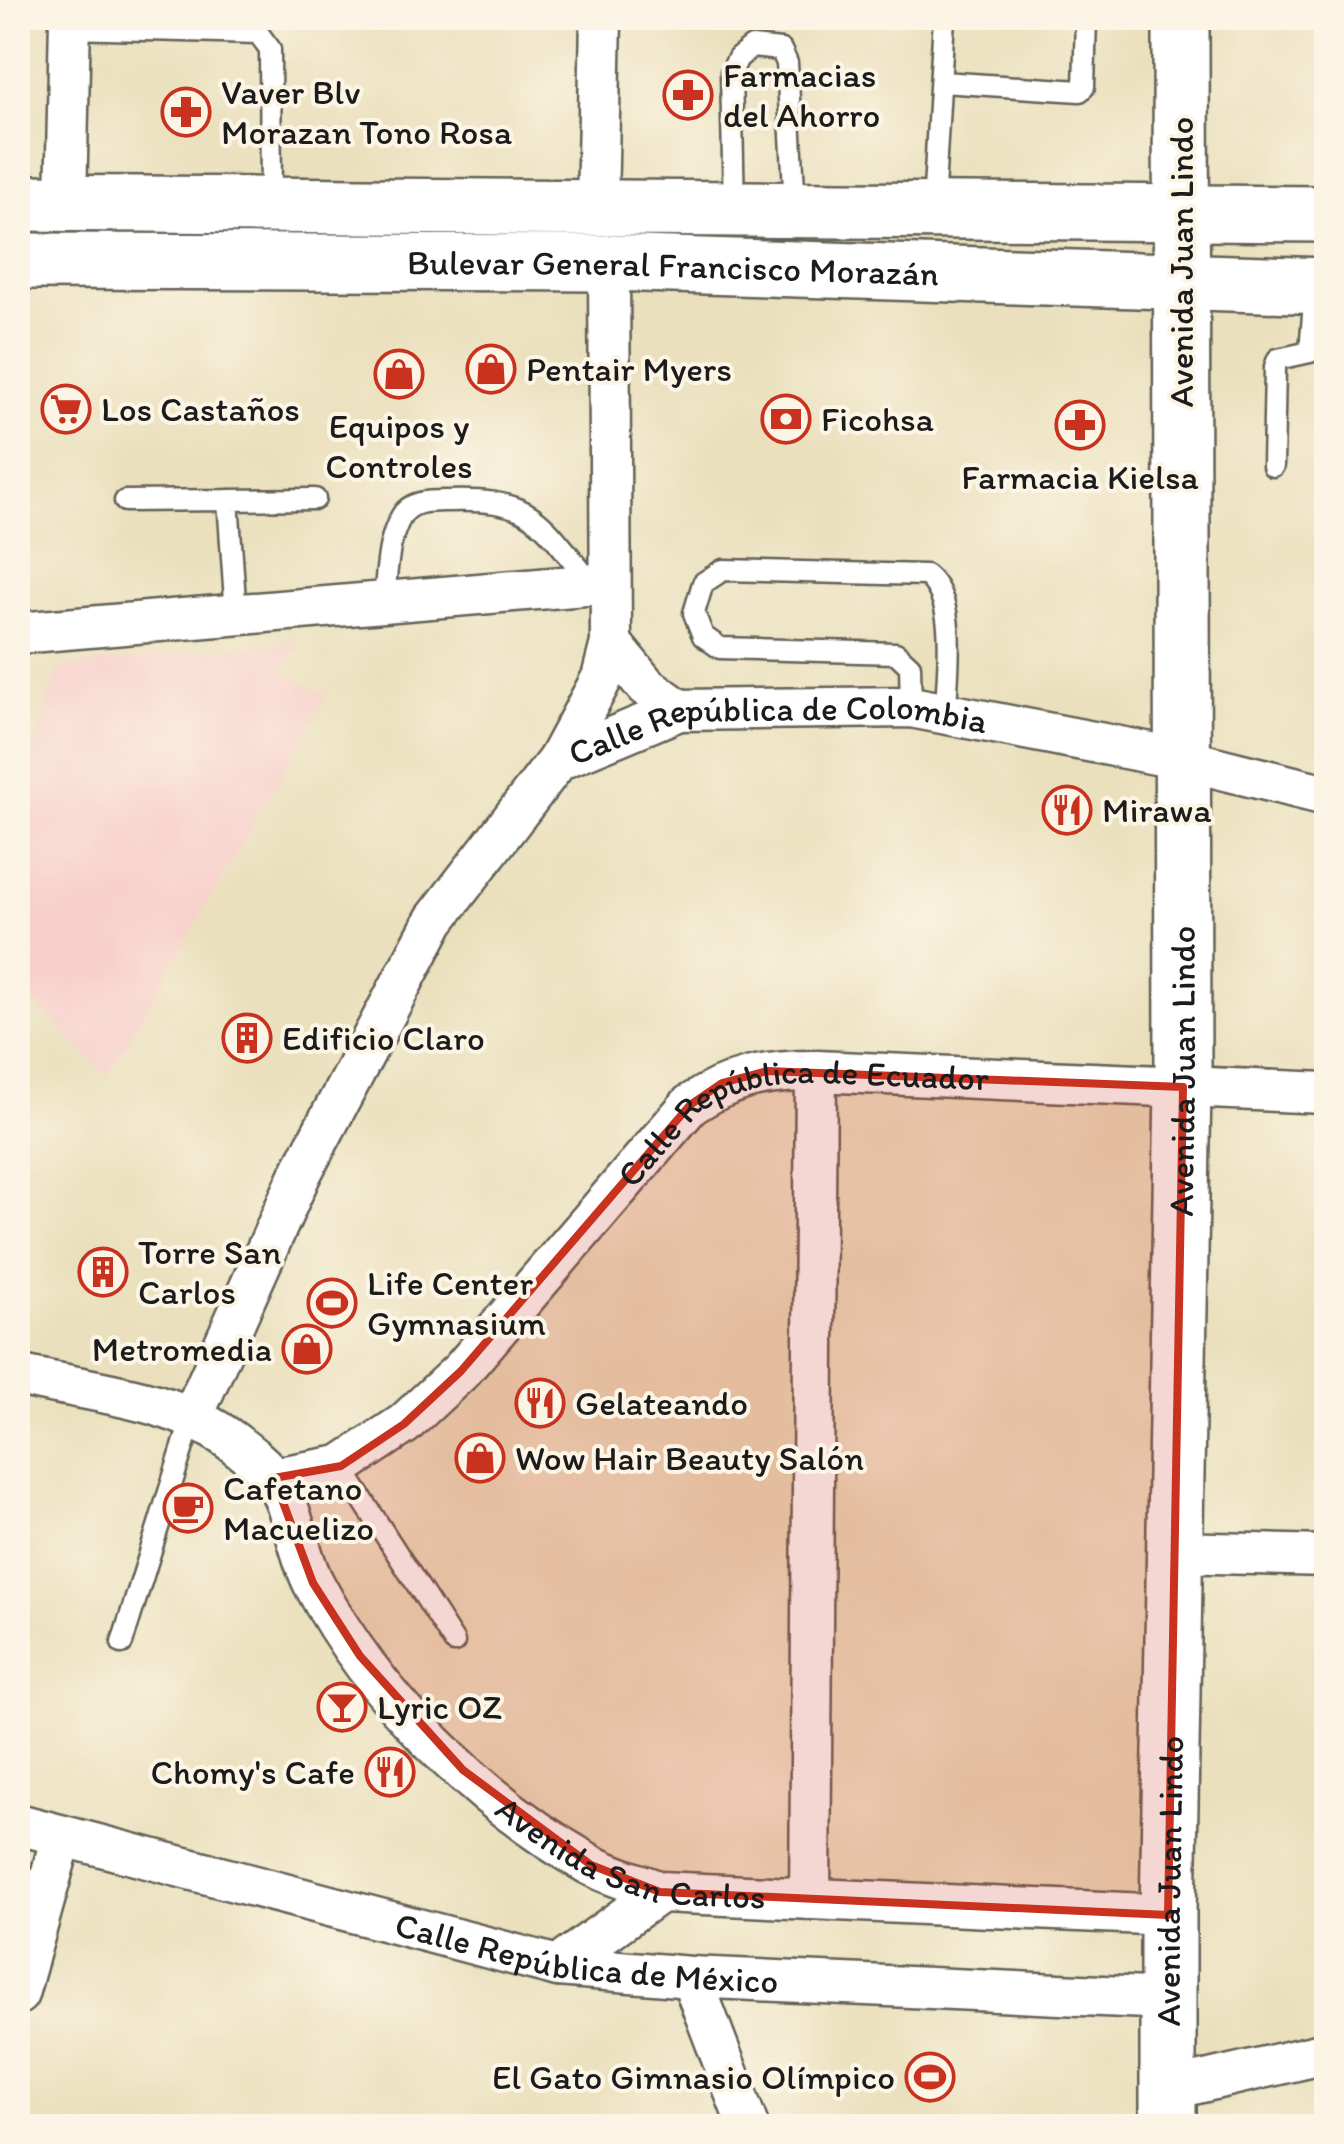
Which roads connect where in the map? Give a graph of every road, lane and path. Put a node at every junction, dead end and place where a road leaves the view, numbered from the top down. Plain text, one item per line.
1 (602, 18) edge
2 (944, 18) edge
3 (1086, 18) edge
4 (1181, 18) edge
5 (70, 23) edge
6 (942, 82) junction
7 (1180, 124) junction
8 (42, 203) edge
9 (271, 205) junction
10 (598, 208) junction
11 (734, 209) junction
12 (796, 210) junction
13 (933, 210) junction
14 (1104, 212) junction
15 (1180, 213) junction
16 (1269, 214) junction
17 (1326, 214) edge
18 (18, 262) edge
19 (609, 263) junction
20 (1104, 281) junction
21 (1180, 282) junction
22 (1321, 285) edge
23 (1180, 346) junction
24 (1273, 466) dead end
25 (315, 499) dead end
26 (228, 500) junction
27 (125, 501) dead end
28 (600, 583) junction
29 (384, 600) junction
30 (236, 614) junction
31 (20, 641) edge
32 (611, 642) junction
33 (679, 710) junction
34 (928, 710) junction
35 (1182, 759) junction
36 (558, 760) junction
37 (1326, 795) edge
38 (816, 1072) junction
39 (1183, 1088) junction
40 (1326, 1093) edge
41 (18, 1376) edge
42 (193, 1415) junction
43 (341, 1466) junction
44 (274, 1478) junction
45 (1176, 1552) junction
46 (1326, 1556) edge
47 (122, 1642) dead end
48 (454, 1642) dead end
49 (18, 1824) edge
50 (62, 1836) junction
51 (660, 1892) junction
52 (810, 1899) junction
53 (1168, 1915) junction
54 (558, 1966) junction
55 (692, 1978) junction
56 (18, 1994) edge
57 (1168, 1998) junction
58 (1326, 2053) edge
59 (1168, 2108) edge
60 (748, 2126) edge

1 - 10 street
2 - 6 lane
3 - 6 lane
4 - 7 main road, Avenida Juan Lindo
5 - 8 street
5 - 9 lane
6 - 13 lane
7 - 14 main road
7 - 15 main road, Avenida Juan Lindo
7 - 16 main road
8 - 9 main road, Bulevar General Francisco Morazán
9 - 10 main road, Bulevar General Francisco Morazán
10 - 11 main road, Bulevar General Francisco Morazán
11 - 12 main road, Bulevar General Francisco Morazán
11 - 12 lane
12 - 13 main road, Bulevar General Francisco Morazán
13 - 14 main road, Bulevar General Francisco Morazán
14 - 15 main road, Bulevar General Francisco Morazán
15 - 16 main road, Bulevar General Francisco Morazán
15 - 21 main road, Avenida Juan Lindo
16 - 17 main road, Bulevar General Francisco Morazán
18 - 19 main road, Bulevar General Francisco Morazán
19 - 20 main road, Bulevar General Francisco Morazán
19 - 28 street
20 - 21 main road, Bulevar General Francisco Morazán
20 - 23 main road
21 - 22 main road, Bulevar General Francisco Morazán
21 - 23 main road, Avenida Juan Lindo
22 - 24 lane
23 - 35 main road, Avenida Juan Lindo
25 - 26 lane
26 - 27 lane
26 - 30 lane
28 - 29 street
28 - 29 lane
28 - 32 street
29 - 30 street
30 - 31 street
32 - 33 street
32 - 36 street
33 - 34 street, Calle República de Colombia
33 - 36 street, Calle República de Colombia
34 - 34 lane
34 - 35 street, Calle República de Colombia
35 - 37 street, Calle República de Colombia
35 - 39 main road, Avenida Juan Lindo
36 - 42 street, Calle República de Colombia
38 - 39 street, Calle República de Ecuador
38 - 43 street, Calle República de Ecuador
38 - 52 street
39 - 40 street, Calle República de Ecuador
39 - 45 main road, Avenida Juan Lindo
41 - 42 street
42 - 44 street
42 - 47 lane
43 - 44 street, Calle República de Ecuador
43 - 48 lane
44 - 51 street, Avenida San Carlos
45 - 46 street
45 - 53 main road, Avenida Juan Lindo
49 - 50 street, Calle República de México
50 - 54 street, Calle República de México
50 - 56 street
51 - 52 street, Avenida San Carlos
51 - 54 street
52 - 53 street, Avenida San Carlos
53 - 57 main road, Avenida Juan Lindo
54 - 55 street, Calle República de México
55 - 57 street, Calle República de México
55 - 60 street
57 - 59 main road, Avenida Juan Lindo
58 - 59 street

